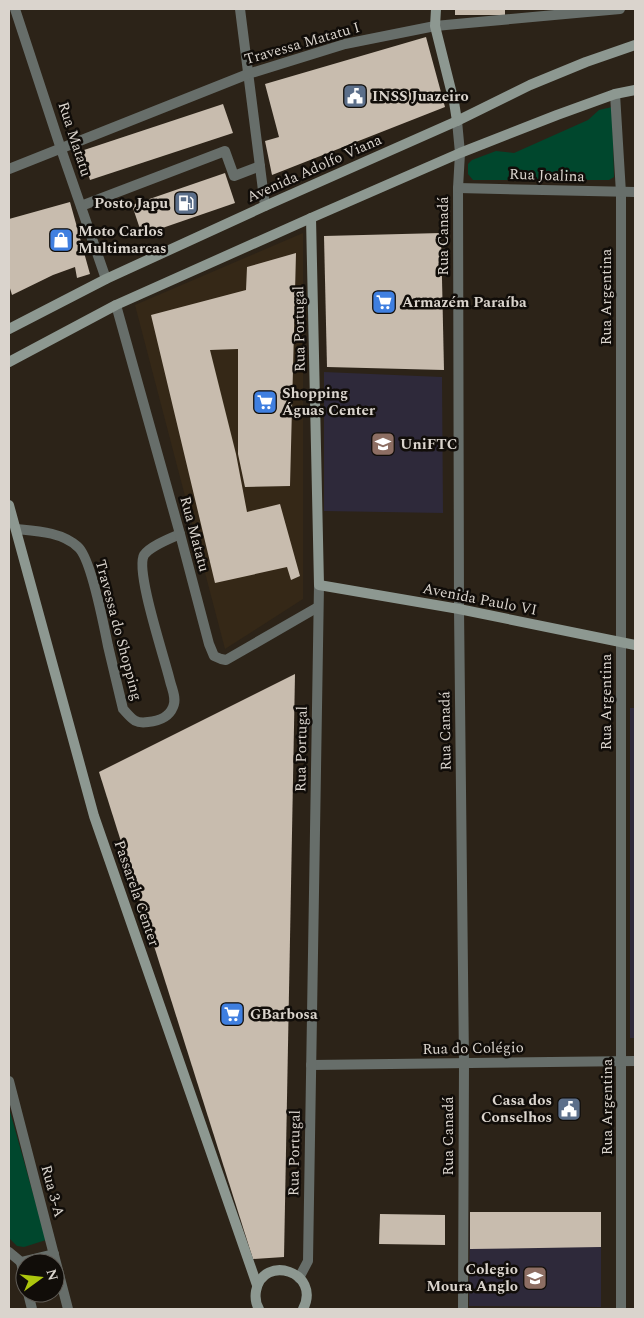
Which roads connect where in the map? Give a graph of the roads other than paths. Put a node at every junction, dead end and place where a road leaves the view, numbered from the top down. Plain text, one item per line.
1 (15, 9) edge
2 (240, 9) edge
3 (436, 9) edge
4 (620, 9) edge
5 (435, 26) junction
6 (635, 45) edge
7 (248, 74) junction
8 (635, 90) edge
9 (615, 94) junction
10 (456, 120) junction
11 (61, 149) junction
12 (460, 153) junction
13 (260, 166) junction
14 (9, 169) edge
15 (458, 188) junction
16 (635, 192) edge
17 (621, 193) junction
18 (81, 206) junction
19 (265, 206) junction
20 (311, 218) junction
21 (106, 279) junction
22 (116, 305) junction
23 (9, 329) edge
24 (9, 362) edge
25 (9, 506) edge
26 (16, 529) junction
27 (180, 534) junction
28 (319, 585) junction
29 (318, 607) junction
30 (459, 609) junction
31 (621, 642) junction
32 (635, 645) edge
33 (622, 1061) junction
34 (635, 1061) edge
35 (464, 1063) junction
36 (311, 1065) junction
37 (9, 1081) edge
38 (54, 1253) edge
39 (300, 1278) junction
40 (257, 1285) junction
41 (259, 1309) edge
42 (303, 1309) edge
43 (463, 1309) edge
44 (621, 1309) edge

1 - 11 street, Rua Matatu
2 - 7 street
3 - 5 street
4 - 5 street, Travessa Matatu I
5 - 7 street, Travessa Matatu I
5 - 10 street
6 - 10 street, Avenida Adolfo Viana
7 - 11 street, Travessa Matatu I
7 - 13 street
8 - 9 street
9 - 12 street
9 - 17 street, Rua Argentina
10 - 12 street, Rua Canadá
10 - 19 street, Avenida Adolfo Viana
11 - 14 street, Travessa Matatu I
11 - 18 street, Rua Matatu
12 - 15 street, Rua Canadá
12 - 20 street
13 - 18 street
13 - 19 street
15 - 17 street, Rua Joalina
15 - 30 street, Rua Canadá
16 - 17 street, Rua Joalina
17 - 31 street, Rua Argentina
18 - 21 street, Rua Matatu
19 - 21 street, Avenida Adolfo Viana
20 - 22 street
20 - 28 street, Rua Portugal
21 - 23 street, Avenida Adolfo Viana
22 - 24 street
22 - 27 street, Rua Matatu
25 - 26 street, Passarela Center
26 - 27 street, Travessa do Shopping
26 - 40 street, Passarela Center
27 - 29 street, Rua Matatu
28 - 29 street, Rua Portugal
28 - 30 street, Avenida Paulo VI
29 - 36 street, Rua Portugal
30 - 31 street, Avenida Paulo VI
30 - 35 street, Rua Canadá
31 - 32 street, Avenida Paulo VI
31 - 33 street, Rua Argentina
33 - 34 street, Rua do Colégio
33 - 35 street, Rua do Colégio
33 - 44 street, Rua Argentina
35 - 36 street, Rua do Colégio
35 - 43 street, Rua Canadá
36 - 39 street, Rua Portugal
37 - 38 street, Rua 3-A
39 - 40 street
39 - 42 street
40 - 41 street, Passarela Center

